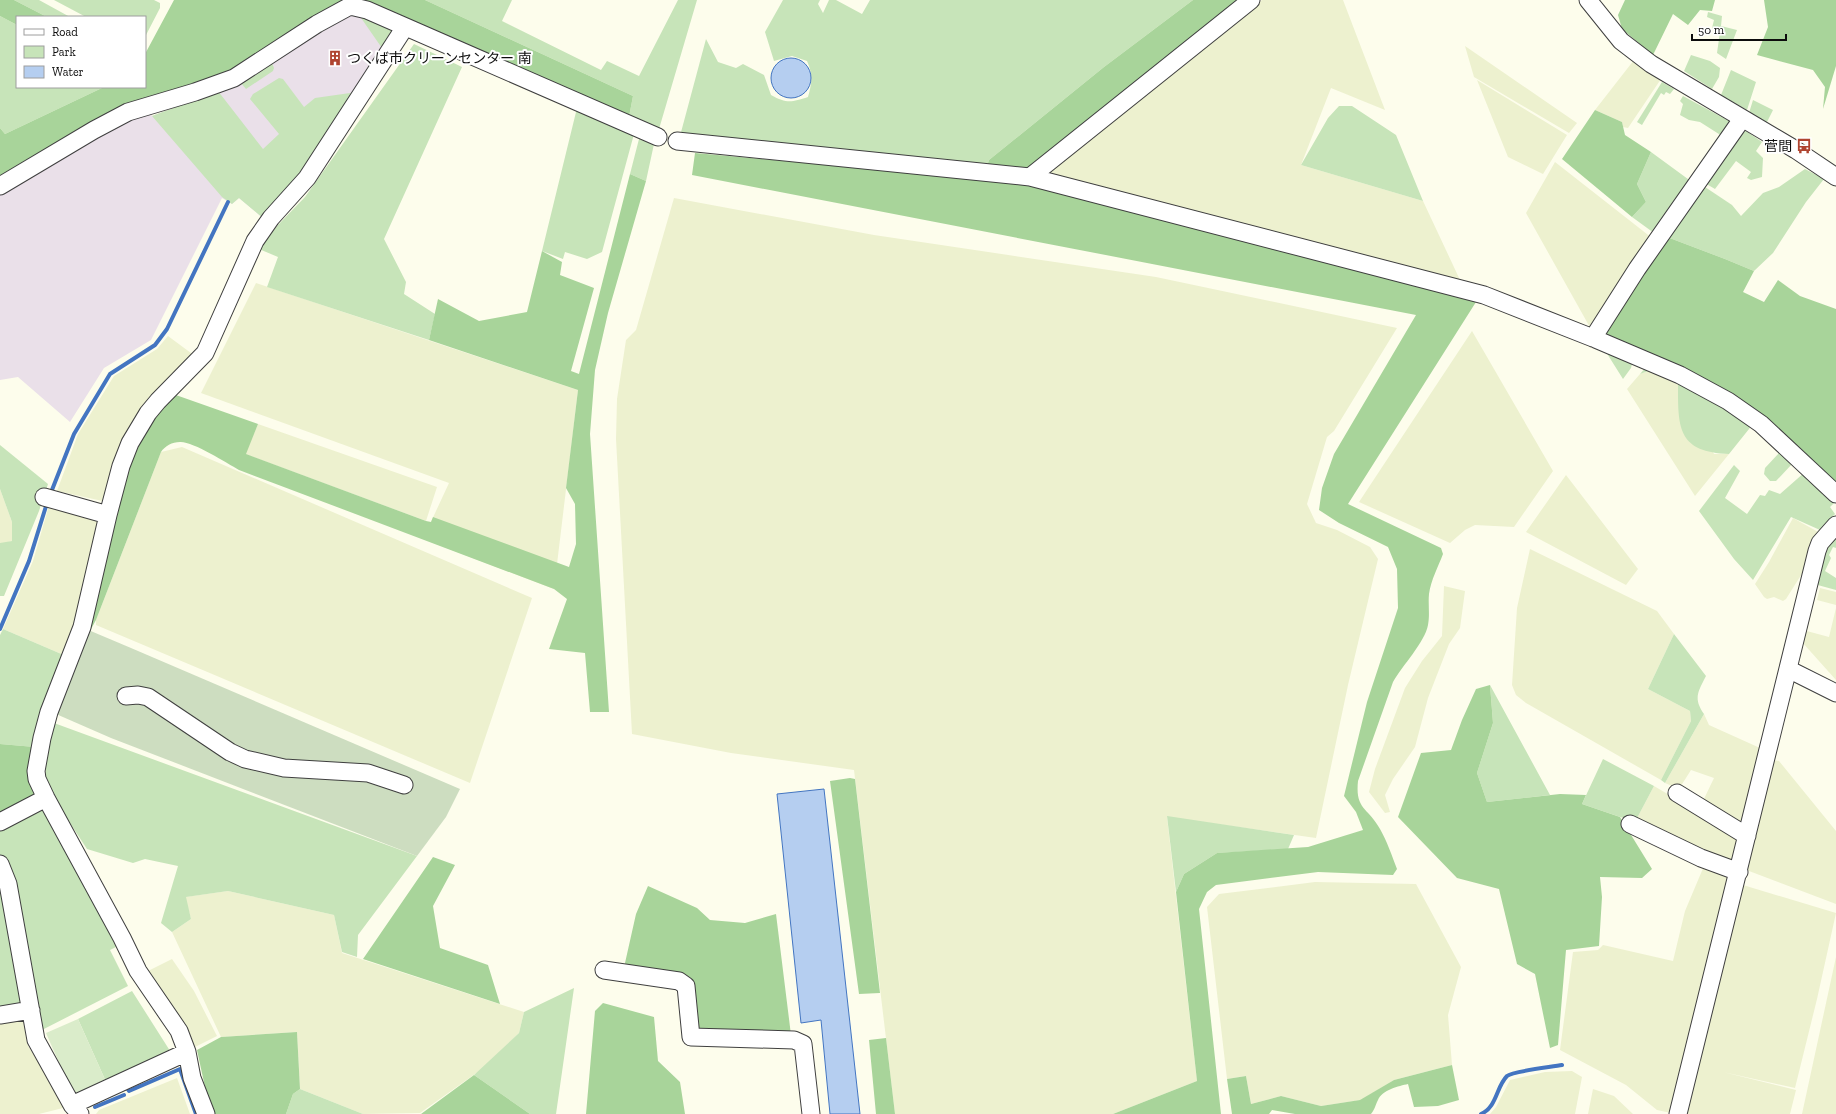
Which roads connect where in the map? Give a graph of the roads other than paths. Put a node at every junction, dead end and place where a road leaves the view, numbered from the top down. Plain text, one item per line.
1 (1251, 0) edge
2 (1588, 0) edge
3 (405, 27) junction
4 (1742, 119) junction
5 (658, 137) dead end
6 (677, 141) dead end
7 (1836, 176) edge
8 (1030, 177) junction
9 (0, 186) edge
10 (1593, 338) junction
11 (1836, 494) edge
12 (48, 498) dead end
13 (108, 515) junction
14 (1836, 525) edge
15 (1788, 669) junction
16 (1836, 693) edge
17 (126, 696) dead end
18 (404, 785) dead end
19 (1677, 793) dead end
20 (46, 798) junction
21 (0, 822) edge
22 (1630, 824) dead end
23 (1747, 836) junction
24 (0, 864) edge
25 (1739, 872) junction
26 (604, 970) dead end
27 (31, 1010) junction
28 (0, 1015) edge
29 (187, 1052) junction
30 (76, 1110) edge
31 (206, 1114) edge
32 (812, 1114) edge
33 (1678, 1114) edge

1 - 8 street
2 - 4 street
3 - 5 street
3 - 9 street
3 - 13 street
4 - 7 street
4 - 10 street
6 - 8 street
8 - 10 street
10 - 11 street
12 - 13 street
13 - 20 street
14 - 15 street
15 - 16 street
15 - 23 street
17 - 18 street
19 - 23 street
20 - 21 street
20 - 29 street
22 - 25 street
23 - 25 street
24 - 27 street
25 - 33 street
26 - 32 street
27 - 28 street
27 - 30 street
29 - 30 street
29 - 31 street

